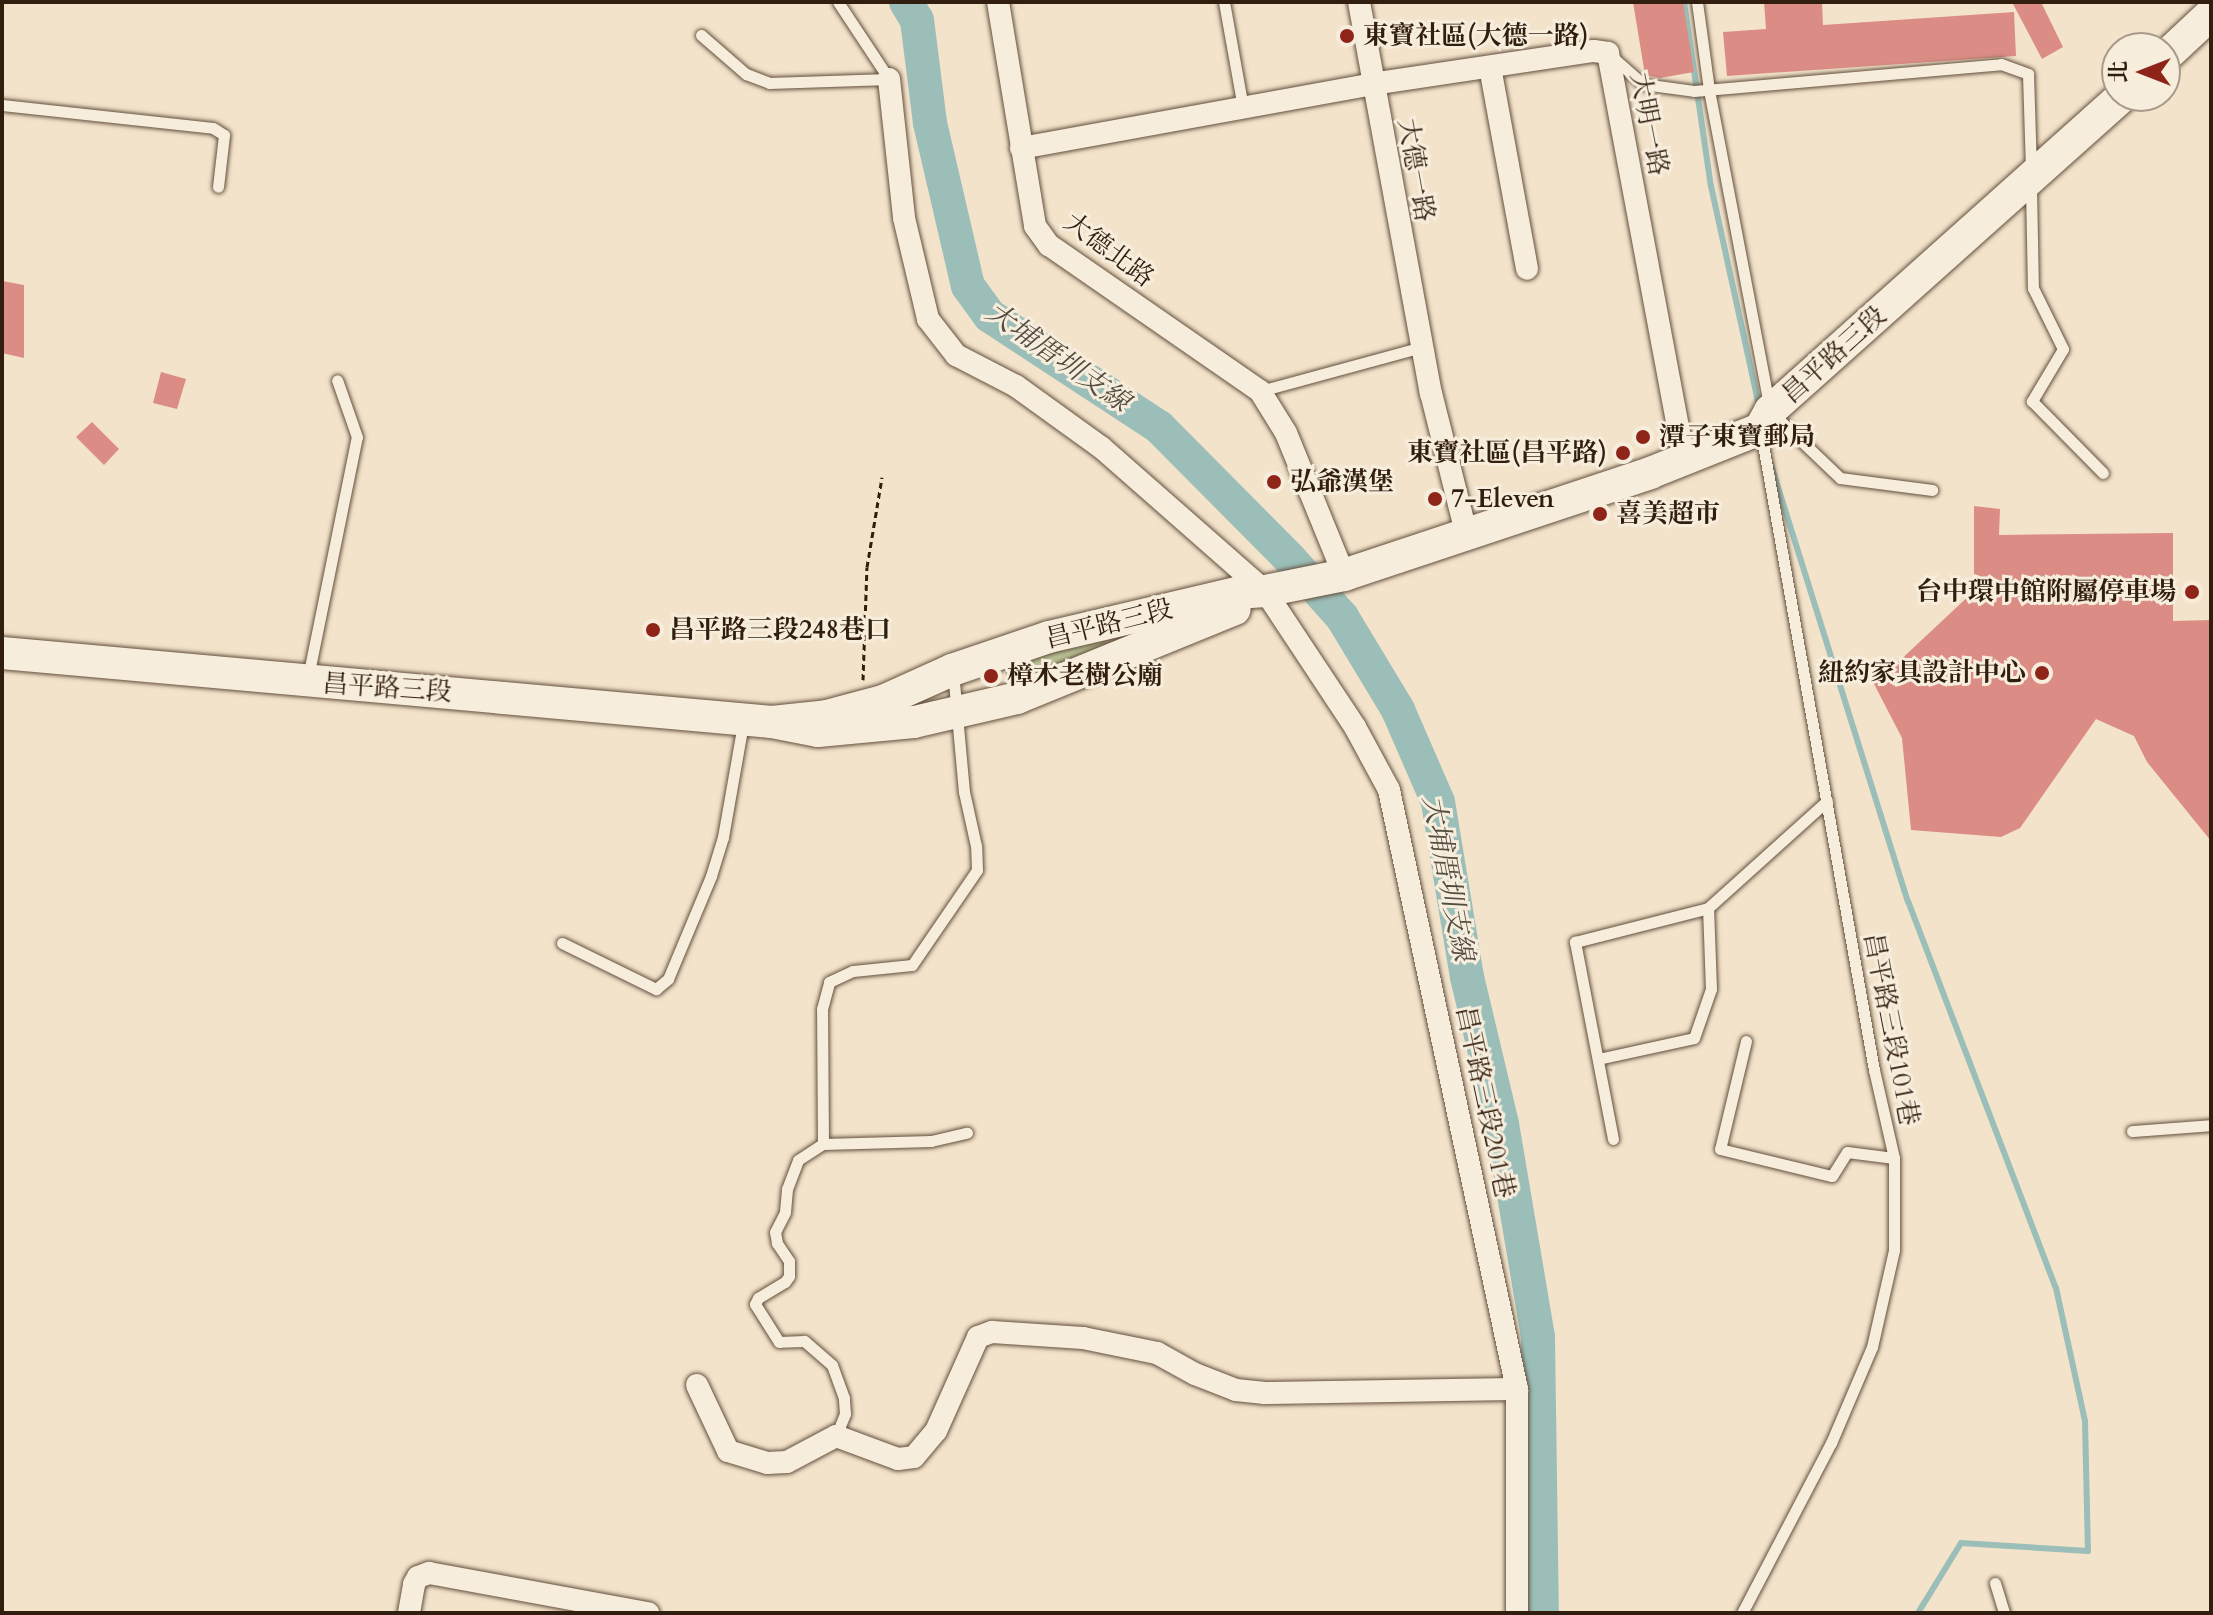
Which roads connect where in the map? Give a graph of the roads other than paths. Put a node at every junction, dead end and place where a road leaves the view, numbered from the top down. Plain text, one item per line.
1 (838, 2) edge
2 (998, 2) edge
3 (1224, 2) edge
4 (1359, 2) edge
5 (1697, 2) edge
6 (2211, 14) edge
7 (701, 35) dead end
8 (2181, 42) edge
9 (1608, 53) junction
10 (1490, 67) junction
11 (889, 79) junction
12 (1372, 84) junction
13 (1709, 90) junction
14 (2, 105) edge
15 (1243, 108) junction
16 (2105, 112) edge
17 (1021, 148) junction
18 (2031, 180) junction
19 (218, 187) dead end
20 (1527, 269) dead end
21 (1422, 347) junction
22 (337, 380) dead end
23 (1260, 391) junction
24 (1765, 420) junction
25 (1684, 461) junction
26 (2103, 473) dead end
27 (1932, 490) dead end
28 (1467, 536) junction
29 (1344, 575) junction
30 (1265, 591) junction
31 (2, 653) edge
32 (952, 670) junction
33 (307, 682) junction
34 (955, 710) junction
35 (758, 721) junction
36 (1827, 801) junction
37 (1708, 908) junction
38 (562, 943) dead end
39 (1746, 1041) dead end
40 (1598, 1059) junction
41 (2211, 1125) edge
42 (2132, 1131) dead end
43 (967, 1133) dead end
44 (1613, 1139) dead end
45 (823, 1144) junction
46 (1894, 1158) junction
47 (697, 1385) dead end
48 (1517, 1389) junction
49 (836, 1436) junction
50 (1995, 1583) dead end
51 (409, 1613) edge
52 (648, 1613) edge
53 (1517, 1613) edge
54 (1742, 1613) edge
55 (2004, 1613) edge

1 - 11 lane
2 - 17 street, 大德北路
3 - 15 lane
4 - 12 street, 大德一路
5 - 13 lane, 昌平路三段101巷
6 - 8 street
7 - 11 lane
9 - 10 street, 大明一路
9 - 13 lane
9 - 25 street, 大明一路
10 - 12 street, 大明一路
10 - 20 street
11 - 30 street, 昌平路三段201巷
12 - 15 street, 大明一路
12 - 21 street, 大德一路
13 - 18 lane
13 - 24 lane, 昌平路三段101巷
14 - 19 lane
15 - 17 street, 大明一路
16 - 18 street, 昌平路三段
17 - 23 street, 大德北路
18 - 24 street, 昌平路三段
18 - 26 lane
21 - 23 lane
21 - 28 street, 大德一路
22 - 33 lane
23 - 29 street
24 - 25 street, 昌平路三段
24 - 27 lane
24 - 36 lane, 昌平路三段101巷
25 - 28 street, 昌平路三段
28 - 29 street, 昌平路三段
29 - 30 street, 昌平路三段
30 - 32 street, 昌平路三段
30 - 34 street, 昌平路三段
30 - 48 street, 昌平路三段201巷
31 - 33 street, 昌平路三段
32 - 34 lane
32 - 35 street, 昌平路三段
33 - 35 street, 昌平路三段
34 - 35 street, 昌平路三段
34 - 45 lane
35 - 38 lane
36 - 37 lane
36 - 46 lane, 昌平路三段101巷
37 - 40 lane
37 - 40 lane
39 - 46 lane
40 - 44 lane
41 - 42 lane
43 - 45 lane
45 - 49 lane
46 - 54 lane, 昌平路三段101巷
47 - 49 street
48 - 49 street
48 - 53 street, 昌平路三段201巷
50 - 55 lane
51 - 52 street

